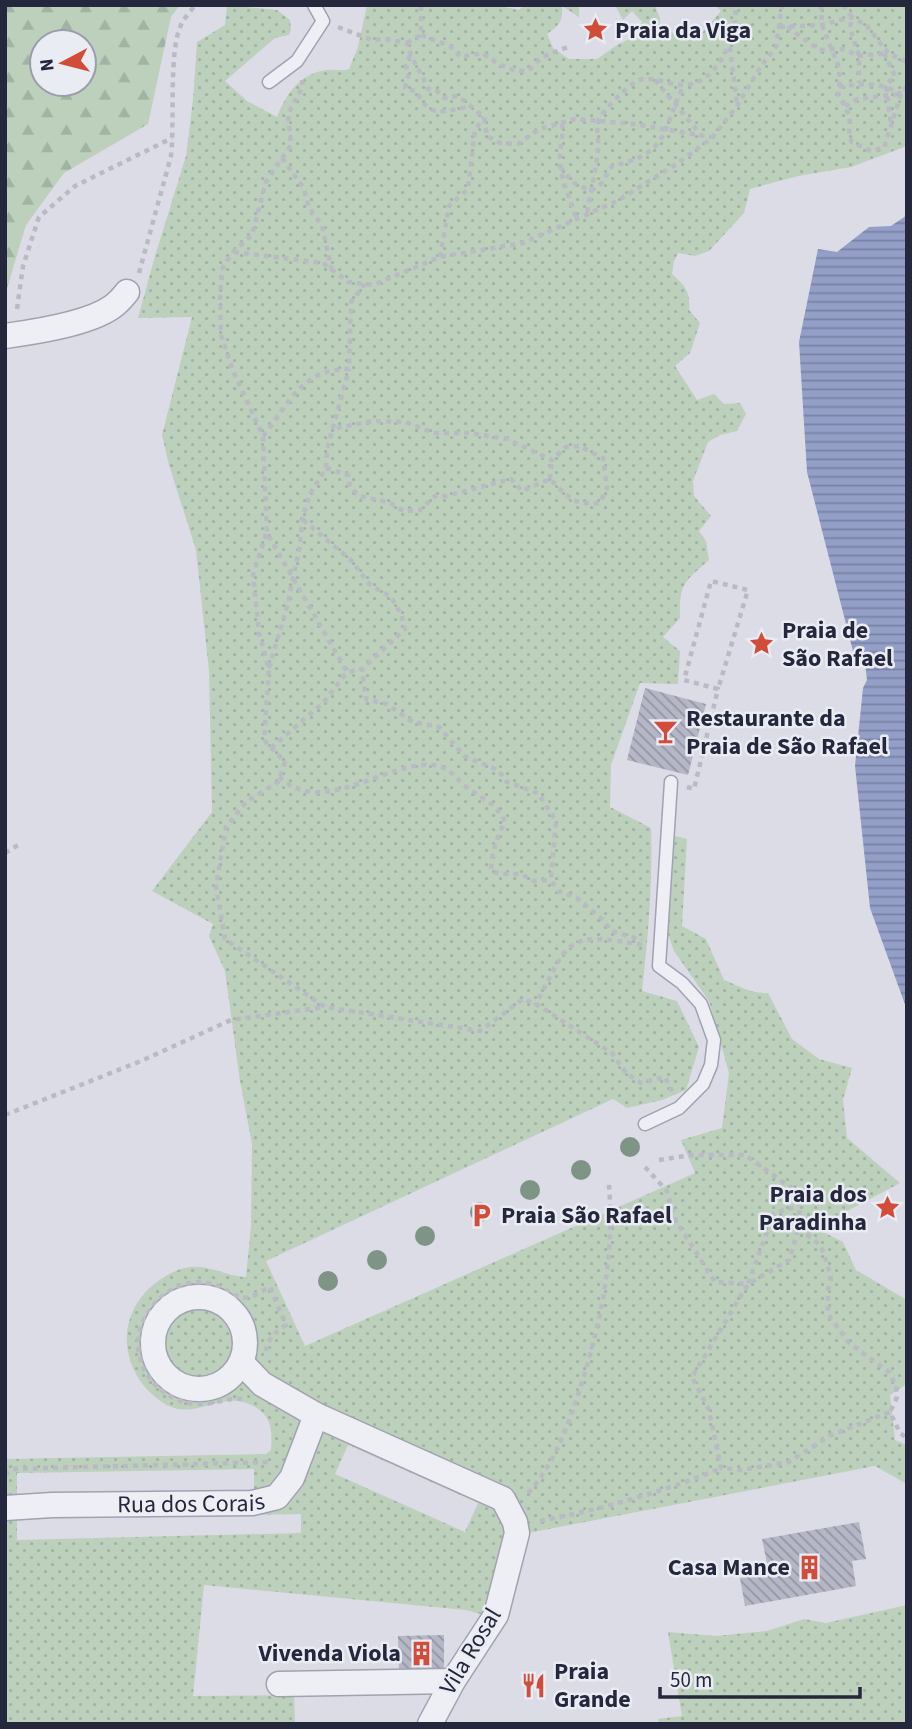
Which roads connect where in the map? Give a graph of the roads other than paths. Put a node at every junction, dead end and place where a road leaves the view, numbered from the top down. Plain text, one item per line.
1 (314, 5) edge
2 (269, 82) dead end
3 (127, 292) road end
4 (9, 336) edge
5 (671, 782) road end
6 (645, 1124) dead end
7 (242, 1363) dead end
8 (316, 1415) junction
9 (5, 1508) edge
10 (453, 1681) junction
11 (279, 1684) dead end
12 (430, 1724) edge

1 - 2 lane
3 - 4 street
5 - 6 lane
7 - 8 street
8 - 9 street, Rua dos Corais
8 - 10 street, Vila Rosal
10 - 11 street
10 - 12 street, Vila Rosal

